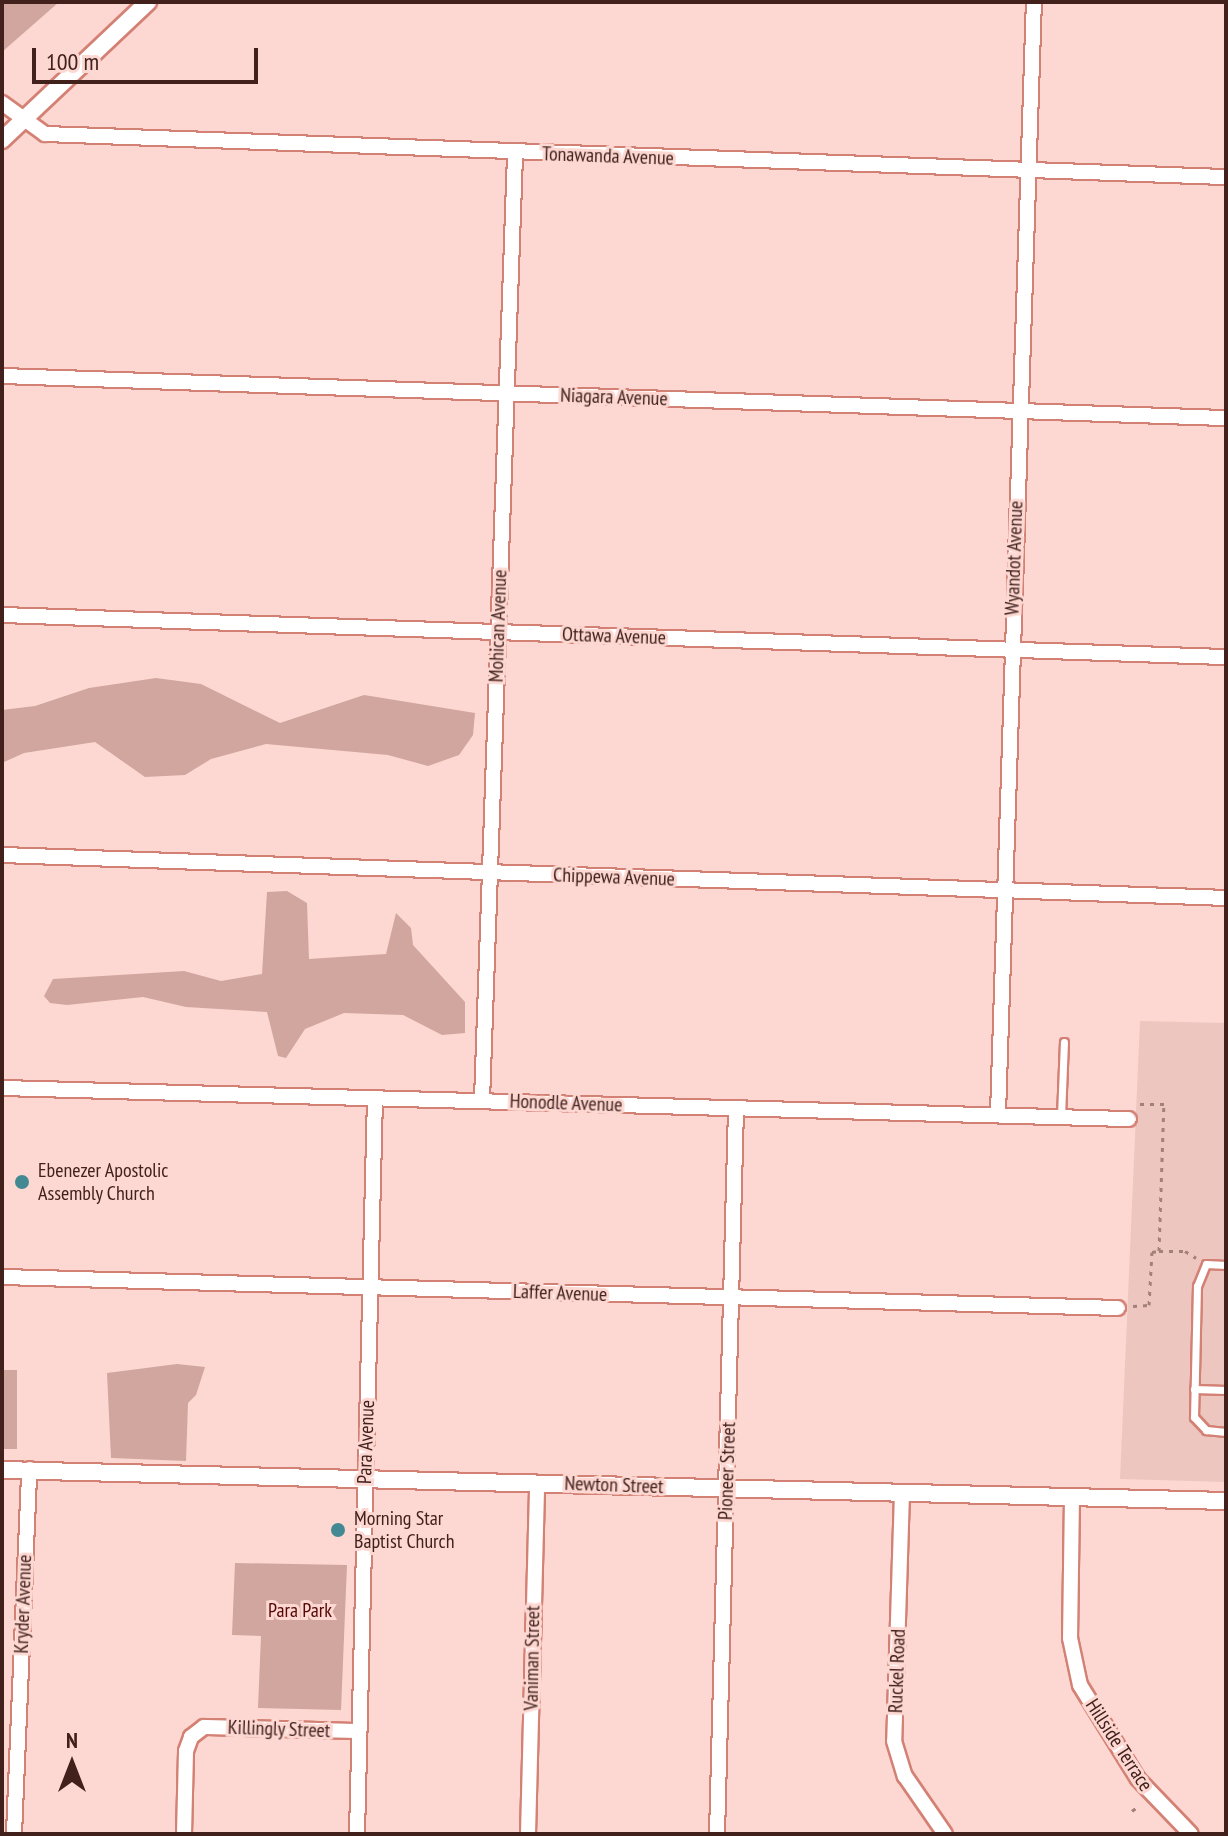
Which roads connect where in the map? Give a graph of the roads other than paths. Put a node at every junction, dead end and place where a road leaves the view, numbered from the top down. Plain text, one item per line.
1 (148, 2) edge
2 (1034, 2) edge
3 (2, 103) edge
4 (24, 120) junction
5 (2, 140) edge
6 (515, 153) junction
7 (1028, 171) junction
8 (1226, 177) edge
9 (2, 376) edge
10 (507, 393) junction
11 (1020, 411) junction
12 (1226, 418) edge
13 (2, 615) edge
14 (497, 631) junction
15 (1011, 651) junction
16 (1226, 657) edge
17 (2, 855) edge
18 (490, 873) junction
19 (1004, 891) junction
20 (1226, 898) edge
21 (1064, 1042) dead end
22 (2, 1088) edge
23 (375, 1098) junction
24 (482, 1100) junction
25 (736, 1109) junction
26 (998, 1114) junction
27 (1061, 1116) junction
28 (1129, 1119) dead end
29 (1226, 1265) edge
30 (2, 1277) edge
31 (372, 1288) junction
32 (731, 1297) junction
33 (1118, 1308) dead end
34 (1194, 1389) junction
35 (1226, 1390) edge
36 (1226, 1432) edge
37 (29, 1469) junction
38 (2, 1470) edge
39 (365, 1479) junction
40 (537, 1483) junction
41 (725, 1489) junction
42 (902, 1493) junction
43 (1072, 1497) junction
44 (1226, 1501) edge
45 (358, 1731) junction
46 (184, 1827) edge
47 (14, 1834) edge
48 (357, 1834) edge
49 (528, 1834) edge
50 (717, 1834) edge
51 (945, 1834) edge
52 (1191, 1834) edge

1 - 4 street
2 - 7 street, Wyandot Avenue
3 - 4 street, Tonawanda Avenue
4 - 5 street
4 - 6 street, Tonawanda Avenue
6 - 7 street, Tonawanda Avenue
6 - 10 street, Mohican Avenue
7 - 8 street, Tonawanda Avenue
7 - 11 street, Wyandot Avenue
9 - 10 street, Niagara Avenue
10 - 11 street, Niagara Avenue
10 - 14 street, Mohican Avenue
11 - 12 street, Niagara Avenue
11 - 15 street, Wyandot Avenue
13 - 14 street, Ottawa Avenue
14 - 15 street, Ottawa Avenue
14 - 18 street, Mohican Avenue
15 - 16 street, Ottawa Avenue
15 - 19 street, Wyandot Avenue
17 - 18 street, Chippewa Avenue
18 - 19 street, Chippewa Avenue
18 - 24 street, Mohican Avenue
19 - 20 street, Chippewa Avenue
19 - 26 street, Wyandot Avenue
21 - 27 lane
22 - 23 street, Honodle Avenue
23 - 24 street, Honodle Avenue
23 - 31 street, Para Avenue
24 - 25 street, Honodle Avenue
25 - 26 street, Honodle Avenue
25 - 32 street, Pioneer Street
26 - 27 street, Honodle Avenue
27 - 28 street, Honodle Avenue
29 - 34 lane
30 - 31 street, Laffer Avenue
31 - 32 street, Laffer Avenue
31 - 39 street, Para Avenue
32 - 33 street, Laffer Avenue
32 - 41 street, Pioneer Street
34 - 35 lane
34 - 36 lane
37 - 38 street, Newton Street
37 - 39 street, Newton Street
37 - 47 street, Kryder Avenue
39 - 40 street, Newton Street
39 - 45 street, Para Avenue
40 - 41 street, Newton Street
40 - 49 street, Vaniman Street
41 - 42 street, Newton Street
41 - 50 street, Pioneer Street
42 - 43 street, Newton Street
42 - 51 street, Ruckel Road
43 - 44 street, Newton Street
43 - 52 street, Hillside Terrace
45 - 46 street, Killingly Street
45 - 48 street, Para Avenue

